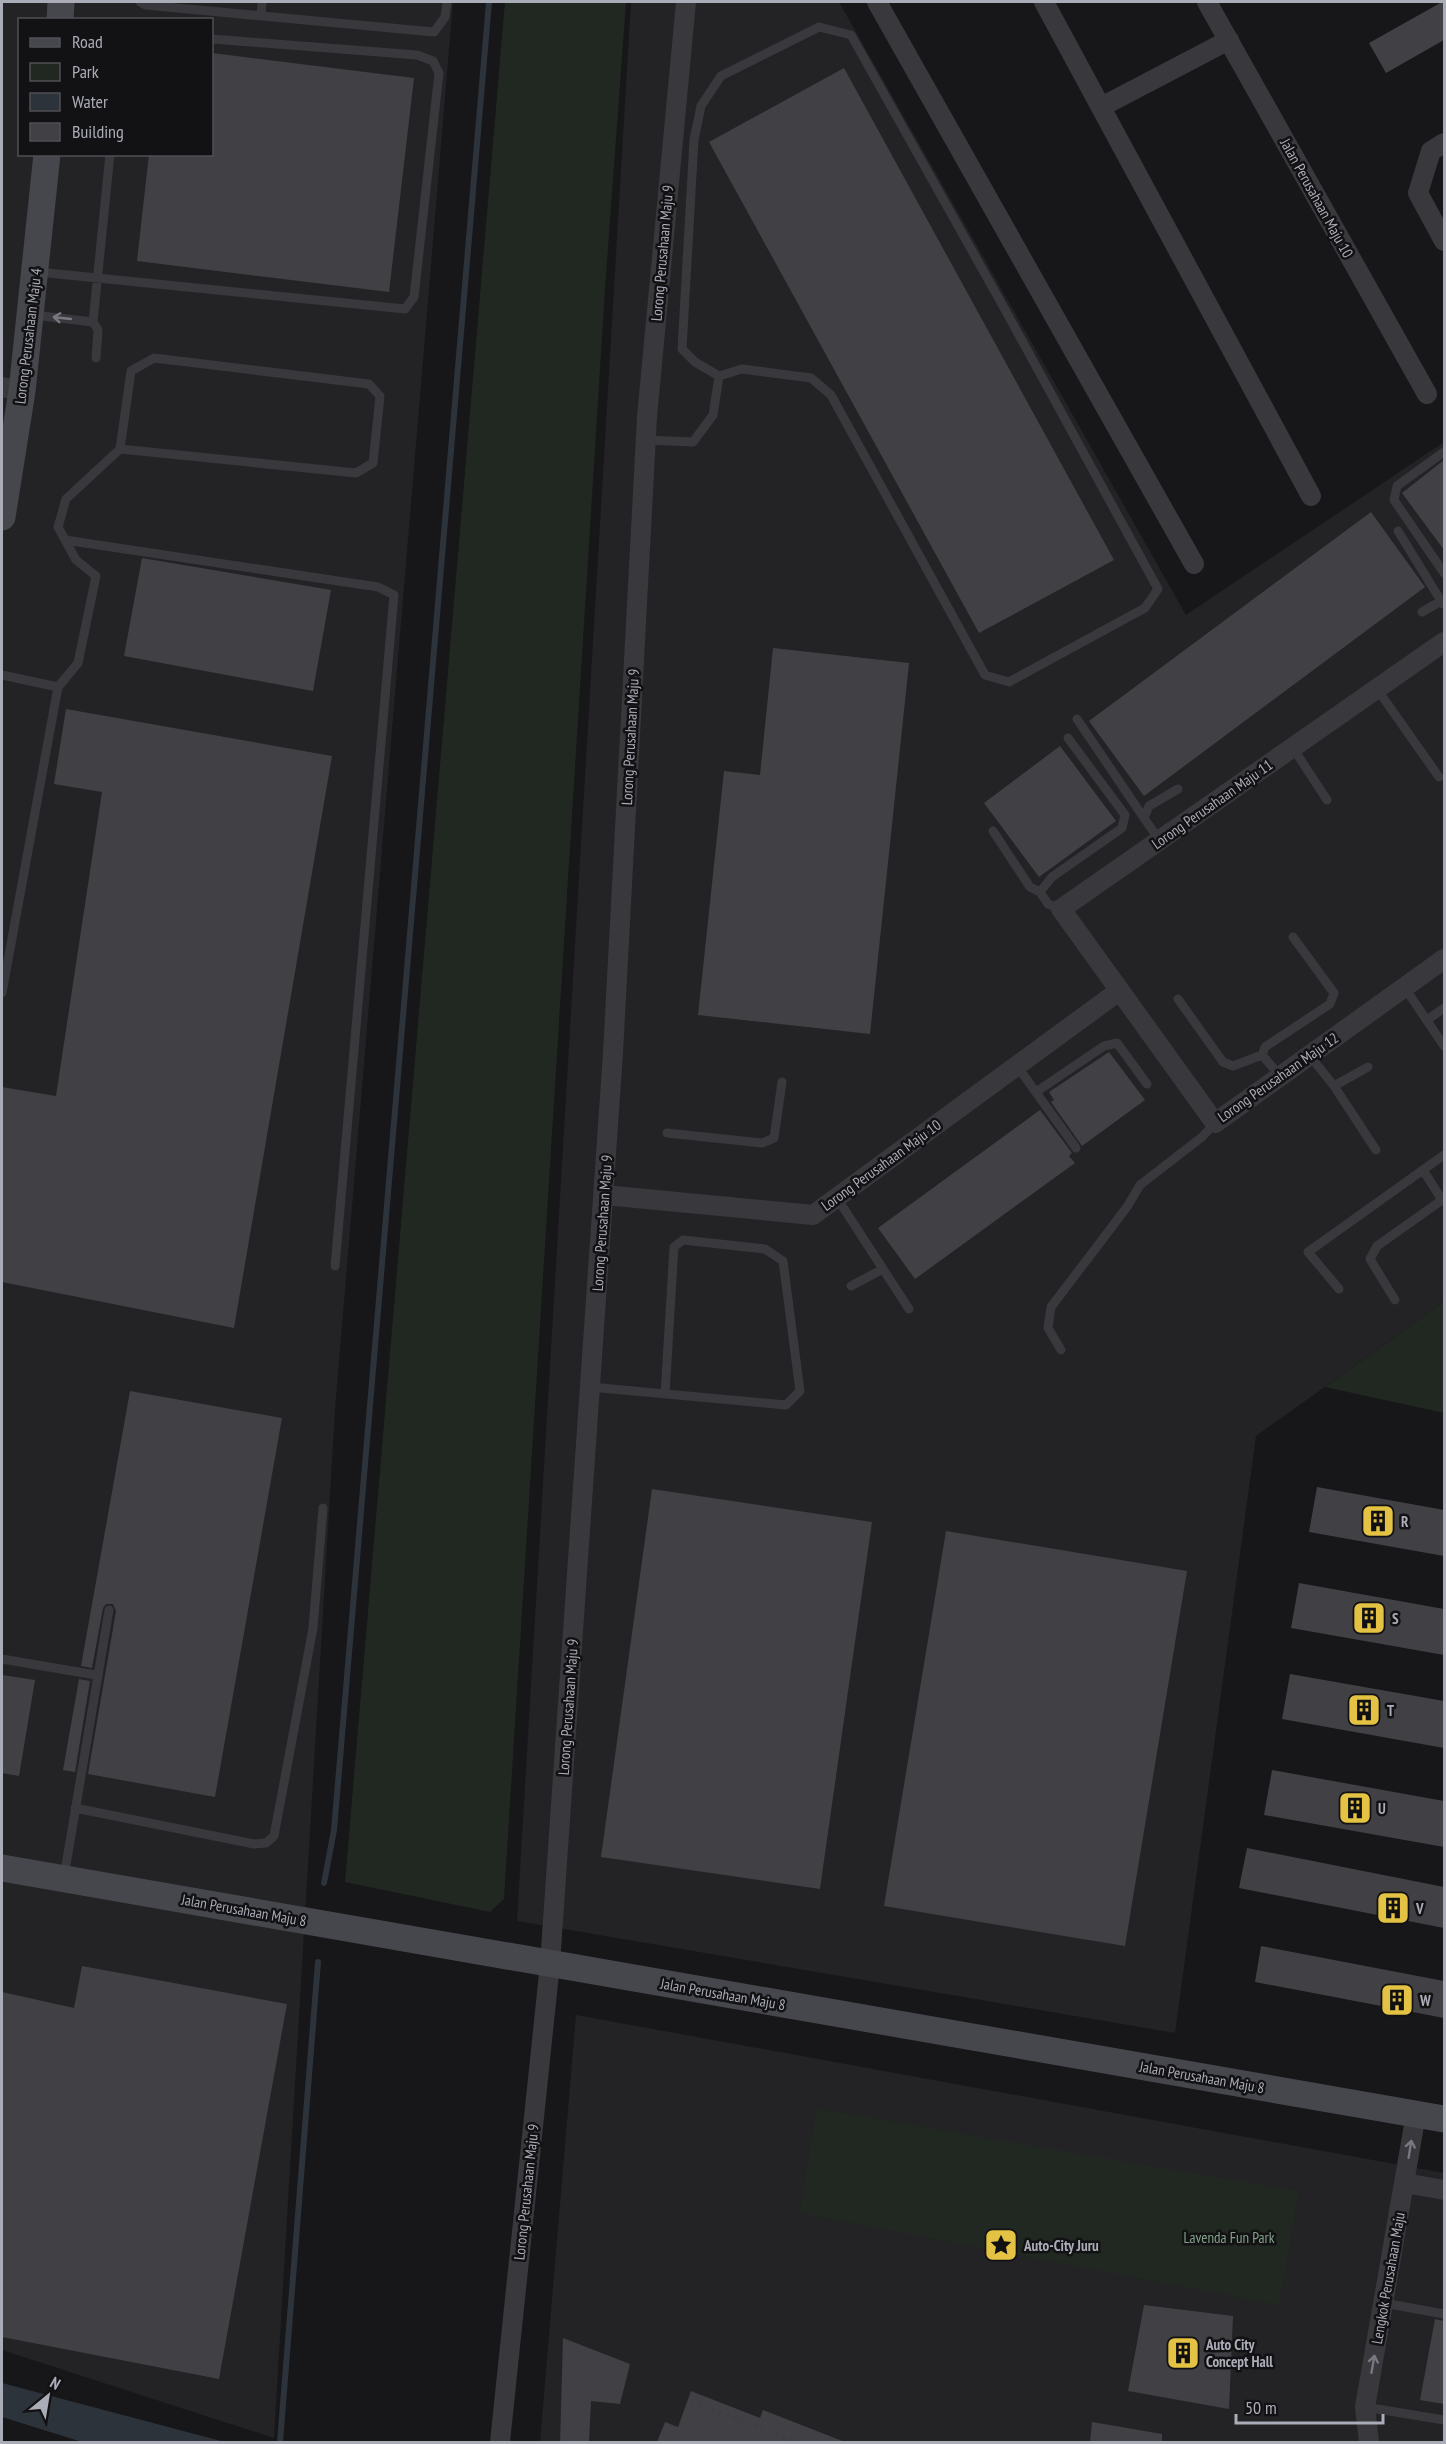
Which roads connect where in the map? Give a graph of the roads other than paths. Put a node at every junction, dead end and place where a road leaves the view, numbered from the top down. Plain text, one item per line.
1 (61, 2) edge
2 (140, 2) edge
3 (262, 2) edge
4 (447, 2) edge
5 (686, 2) edge
6 (877, 2) edge
7 (1044, 2) edge
8 (1207, 2) edge
9 (261, 16) junction
10 (60, 18) edge
11 (213, 39) edge
12 (1229, 40) junction
13 (1101, 107) junction
14 (1444, 143) edge
15 (47, 156) edge
16 (110, 156) edge
17 (1444, 241) edge
18 (37, 272) junction
19 (97, 277) junction
20 (31, 315) junction
21 (93, 322) junction
22 (96, 358) dead end
23 (719, 376) junction
24 (12, 389) edge
25 (1427, 394) dead end
26 (645, 440) junction
27 (120, 449) junction
28 (1444, 452) edge
29 (1311, 496) dead end
30 (2, 517) edge
31 (1398, 531) dead end
32 (65, 540) junction
33 (1194, 564) dead end
34 (1444, 573) edge
35 (1443, 603) edge
36 (1422, 612) dead end
37 (1444, 642) edge
38 (2, 675) edge
39 (58, 687) junction
40 (1377, 689) junction
41 (1077, 719) dead end
42 (1068, 738) dead end
43 (1293, 748) junction
44 (1439, 777) dead end
45 (1178, 789) dead end
46 (1327, 800) dead end
47 (1144, 818) junction
48 (993, 831) dead end
49 (1160, 841) junction
50 (1040, 892) junction
51 (1061, 909) junction
52 (1293, 937) dead end
53 (1444, 959) edge
54 (1405, 988) junction
55 (1119, 991) junction
56 (2, 993) edge
57 (1178, 999) dead end
58 (1444, 1008) edge
59 (1427, 1020) junction
60 (1444, 1046) edge
61 (1262, 1055) junction
62 (1310, 1056) junction
63 (1017, 1066) junction
64 (1368, 1067) dead end
65 (1281, 1077) junction
66 (782, 1082) dead end
67 (1147, 1084) dead end
68 (1334, 1086) junction
69 (1035, 1092) junction
70 (1215, 1124) junction
71 (667, 1133) dead end
72 (1076, 1148) dead end
73 (1376, 1150) dead end
74 (1444, 1155) edge
75 (1423, 1170) junction
76 (604, 1195) junction
77 (837, 1198) junction
78 (1444, 1200) edge
79 (335, 1266) dead end
80 (883, 1269) junction
81 (851, 1286) dead end
82 (1339, 1289) dead end
83 (1395, 1300) dead end
84 (909, 1309) dead end
85 (1061, 1350) dead end
86 (590, 1387) junction
87 (665, 1394) junction
88 (323, 1508) dead end
89 (109, 1610) dead end
90 (2, 1659) edge
91 (96, 1674) junction
92 (75, 1808) junction
93 (2, 1868) edge
94 (64, 1879) junction
95 (550, 1964) junction
96 (1416, 2114) junction
97 (1444, 2119) edge
98 (1405, 2183) junction
99 (1444, 2190) edge
100 (1384, 2303) junction
101 (1444, 2314) edge
102 (1365, 2407) junction
103 (1444, 2420) edge
104 (500, 2442) edge
105 (1369, 2442) edge

1 - 10 street
2 - 9 lane
3 - 9 lane
4 - 9 lane
5 - 26 street, Lorong Perusahaan Maju 9
6 - 33 street
7 - 13 street
8 - 12 street, Jalan Perusahaan Maju 10
11 - 19 lane
12 - 13 street
12 - 25 street, Jalan Perusahaan Maju 10
13 - 29 street
14 - 17 street
15 - 18 street, Lorong Perusahaan Maju 4
16 - 19 lane
18 - 19 lane
18 - 20 street, Lorong Perusahaan Maju 4
19 - 21 lane
21 -> 20 lane
20 - 24 street, Lorong Perusahaan Maju 4
21 - 22 lane
23 - 23 lane
23 - 26 lane
24 - 30 street, Lorong Perusahaan Maju 4
26 - 76 street, Lorong Perusahaan Maju 9
27 - 27 lane
27 - 32 lane
28 - 34 lane
31 - 35 lane
32 - 39 lane
32 - 79 lane
35 - 36 lane
37 - 40 street, Lorong Perusahaan Maju 11
38 - 39 lane
39 - 56 lane
40 - 43 street, Lorong Perusahaan Maju 11
40 - 44 lane
41 - 47 lane
42 - 50 lane
43 - 46 lane
43 - 49 street, Lorong Perusahaan Maju 11
45 - 47 lane
47 - 49 lane
48 - 50 lane
49 - 51 street, Lorong Perusahaan Maju 11
50 - 51 lane
51 - 55 street
52 - 61 lane
53 - 54 street, Lorong Perusahaan Maju 12
54 - 59 lane
54 - 62 street, Lorong Perusahaan Maju 12
55 - 63 street, Lorong Perusahaan Maju 10
55 - 70 street, Lorong Perusahaan Maju 12
57 - 61 lane
58 - 59 lane
59 - 60 lane
61 - 65 lane
62 - 65 street, Lorong Perusahaan Maju 12
62 - 68 lane
63 - 69 lane
63 - 77 street, Lorong Perusahaan Maju 10
64 - 68 lane
65 - 70 street, Lorong Perusahaan Maju 12
66 - 71 lane
67 - 69 lane
68 - 73 lane
69 - 72 lane
70 - 85 lane
74 - 75 lane
75 - 78 lane
75 - 82 lane
76 - 77 street, Lorong Perusahaan Maju 10
76 - 86 street, Lorong Perusahaan Maju 9
77 - 80 lane
78 - 83 lane
80 - 81 lane
80 - 84 lane
86 - 87 lane
86 - 95 street, Lorong Perusahaan Maju 9
87 - 87 lane
88 - 92 lane
89 - 91 lane
90 - 91 lane
91 - 92 lane
92 - 94 lane
93 - 94 street, Jalan Perusahaan Maju 8
94 - 95 street, Jalan Perusahaan Maju 8
95 - 96 street, Jalan Perusahaan Maju 8
95 - 104 street, Lorong Perusahaan Maju 9
96 - 97 street, Jalan Perusahaan Maju 8
98 -> 96 street, Lengkok Perusahaan Maju
98 - 99 street
98 - 100 street, Lengkok Perusahaan Maju
100 - 101 lane
102 -> 100 street, Lengkok Perusahaan Maju
102 - 103 lane
102 - 105 street, Lengkok Perusahaan Maju

